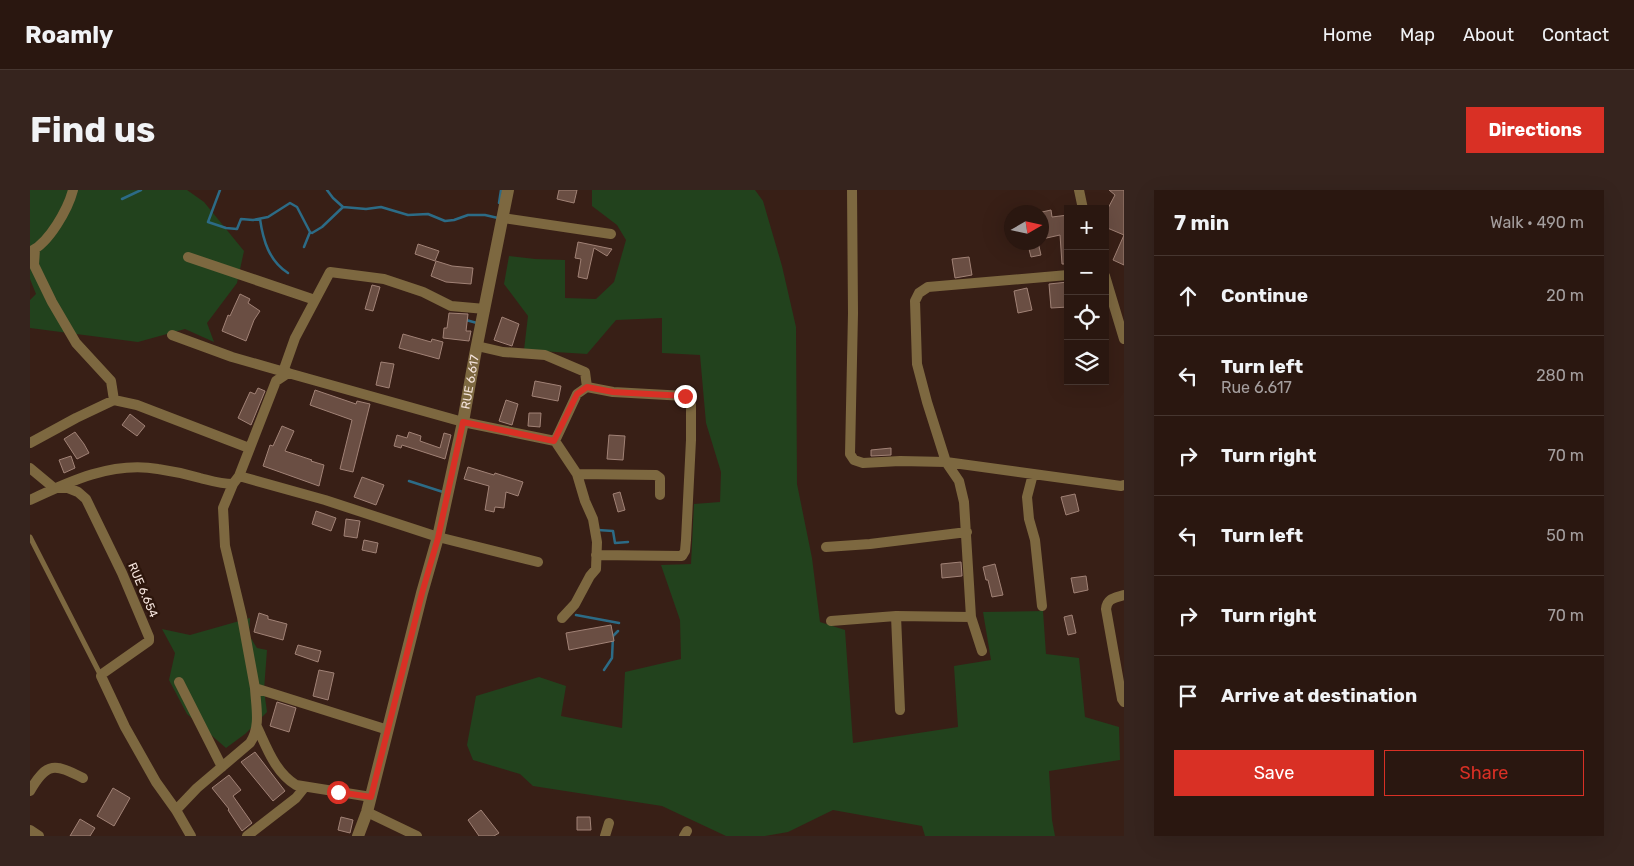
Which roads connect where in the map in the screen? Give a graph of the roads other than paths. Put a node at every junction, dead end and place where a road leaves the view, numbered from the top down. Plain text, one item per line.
1 (73, 190) edge
2 (508, 190) edge
3 (852, 190) edge
4 (1079, 190) edge
5 (1082, 205) edge
6 (503, 218) junction
7 (611, 234) dead end
8 (33, 250) edge
9 (188, 257) dead end
10 (1064, 276) edge
11 (1109, 289) edge
12 (315, 300) junction
13 (484, 309) junction
14 (172, 335) dead end
15 (1124, 339) edge
16 (476, 346) junction
17 (288, 373) junction
18 (587, 387) junction
19 (114, 400) junction
20 (463, 422) junction
21 (554, 441) junction
22 (30, 443) edge
23 (249, 448) junction
24 (946, 462) junction
25 (30, 468) edge
26 (577, 474) junction
27 (1033, 474) junction
28 (236, 480) junction
29 (1124, 485) edge
30 (54, 488) junction
31 (660, 495) dead end
32 (30, 500) edge
33 (967, 532) junction
34 (30, 537) edge
35 (438, 538) junction
36 (826, 547) dead end
37 (596, 555) junction
38 (538, 562) dead end
39 (1124, 595) edge
40 (1042, 606) dead end
41 (896, 616) junction
42 (971, 617) junction
43 (562, 618) dead end
44 (832, 621) dead end
45 (982, 650) dead end
46 (101, 676) junction
47 (179, 682) dead end
48 (255, 688) junction
49 (1124, 702) edge
50 (900, 710) dead end
51 (257, 727) junction
52 (388, 730) junction
53 (222, 767) junction
54 (83, 778) dead end
55 (304, 788) junction
56 (30, 791) edge
57 (371, 797) junction
58 (176, 810) junction
59 (367, 812) junction
60 (609, 824) dead end
61 (30, 830) edge
62 (39, 836) edge
63 (191, 836) edge
64 (247, 836) edge
65 (358, 836) edge
66 (417, 836) edge
67 (605, 836) edge

1 - 8 street
2 - 6 street, RUE 6.617
3 - 24 street
4 - 5 street
6 - 7 street
6 - 13 street, RUE 6.617
8 - 19 street
9 - 12 street
10 - 24 street
11 - 15 street
12 - 13 street
12 - 17 street
13 - 16 street, RUE 6.617
14 - 17 street
16 - 18 street
16 - 20 street, RUE 6.617
17 - 20 street
17 - 23 street
18 - 21 street
18 - 37 street
19 - 22 street
19 - 23 street
20 - 21 street
20 - 35 street, RUE 6.617
21 - 26 street
23 - 28 street
24 - 27 street
24 - 33 street
25 - 30 street
26 - 31 street
26 - 37 street
27 - 29 street
27 - 40 street
28 - 30 street
28 - 35 street
28 - 48 street
30 - 32 street
30 - 46 street, RUE 6.654
33 - 36 street
33 - 42 street
34 - 46 lane
35 - 38 street
35 - 52 street, RUE 6.617
37 - 43 street
39 - 49 street
41 - 42 street
41 - 44 street
41 - 50 street
42 - 45 street
46 - 58 street
47 - 53 street
48 - 51 street
48 - 52 street
51 - 53 street
51 - 55 street
52 - 57 street, RUE 6.617
53 - 58 street
54 - 56 street
55 - 57 street
55 - 64 street
57 - 59 street, RUE 6.617
58 - 63 street
59 - 65 street, RUE 6.617
59 - 66 street
60 - 67 street
61 - 62 street

